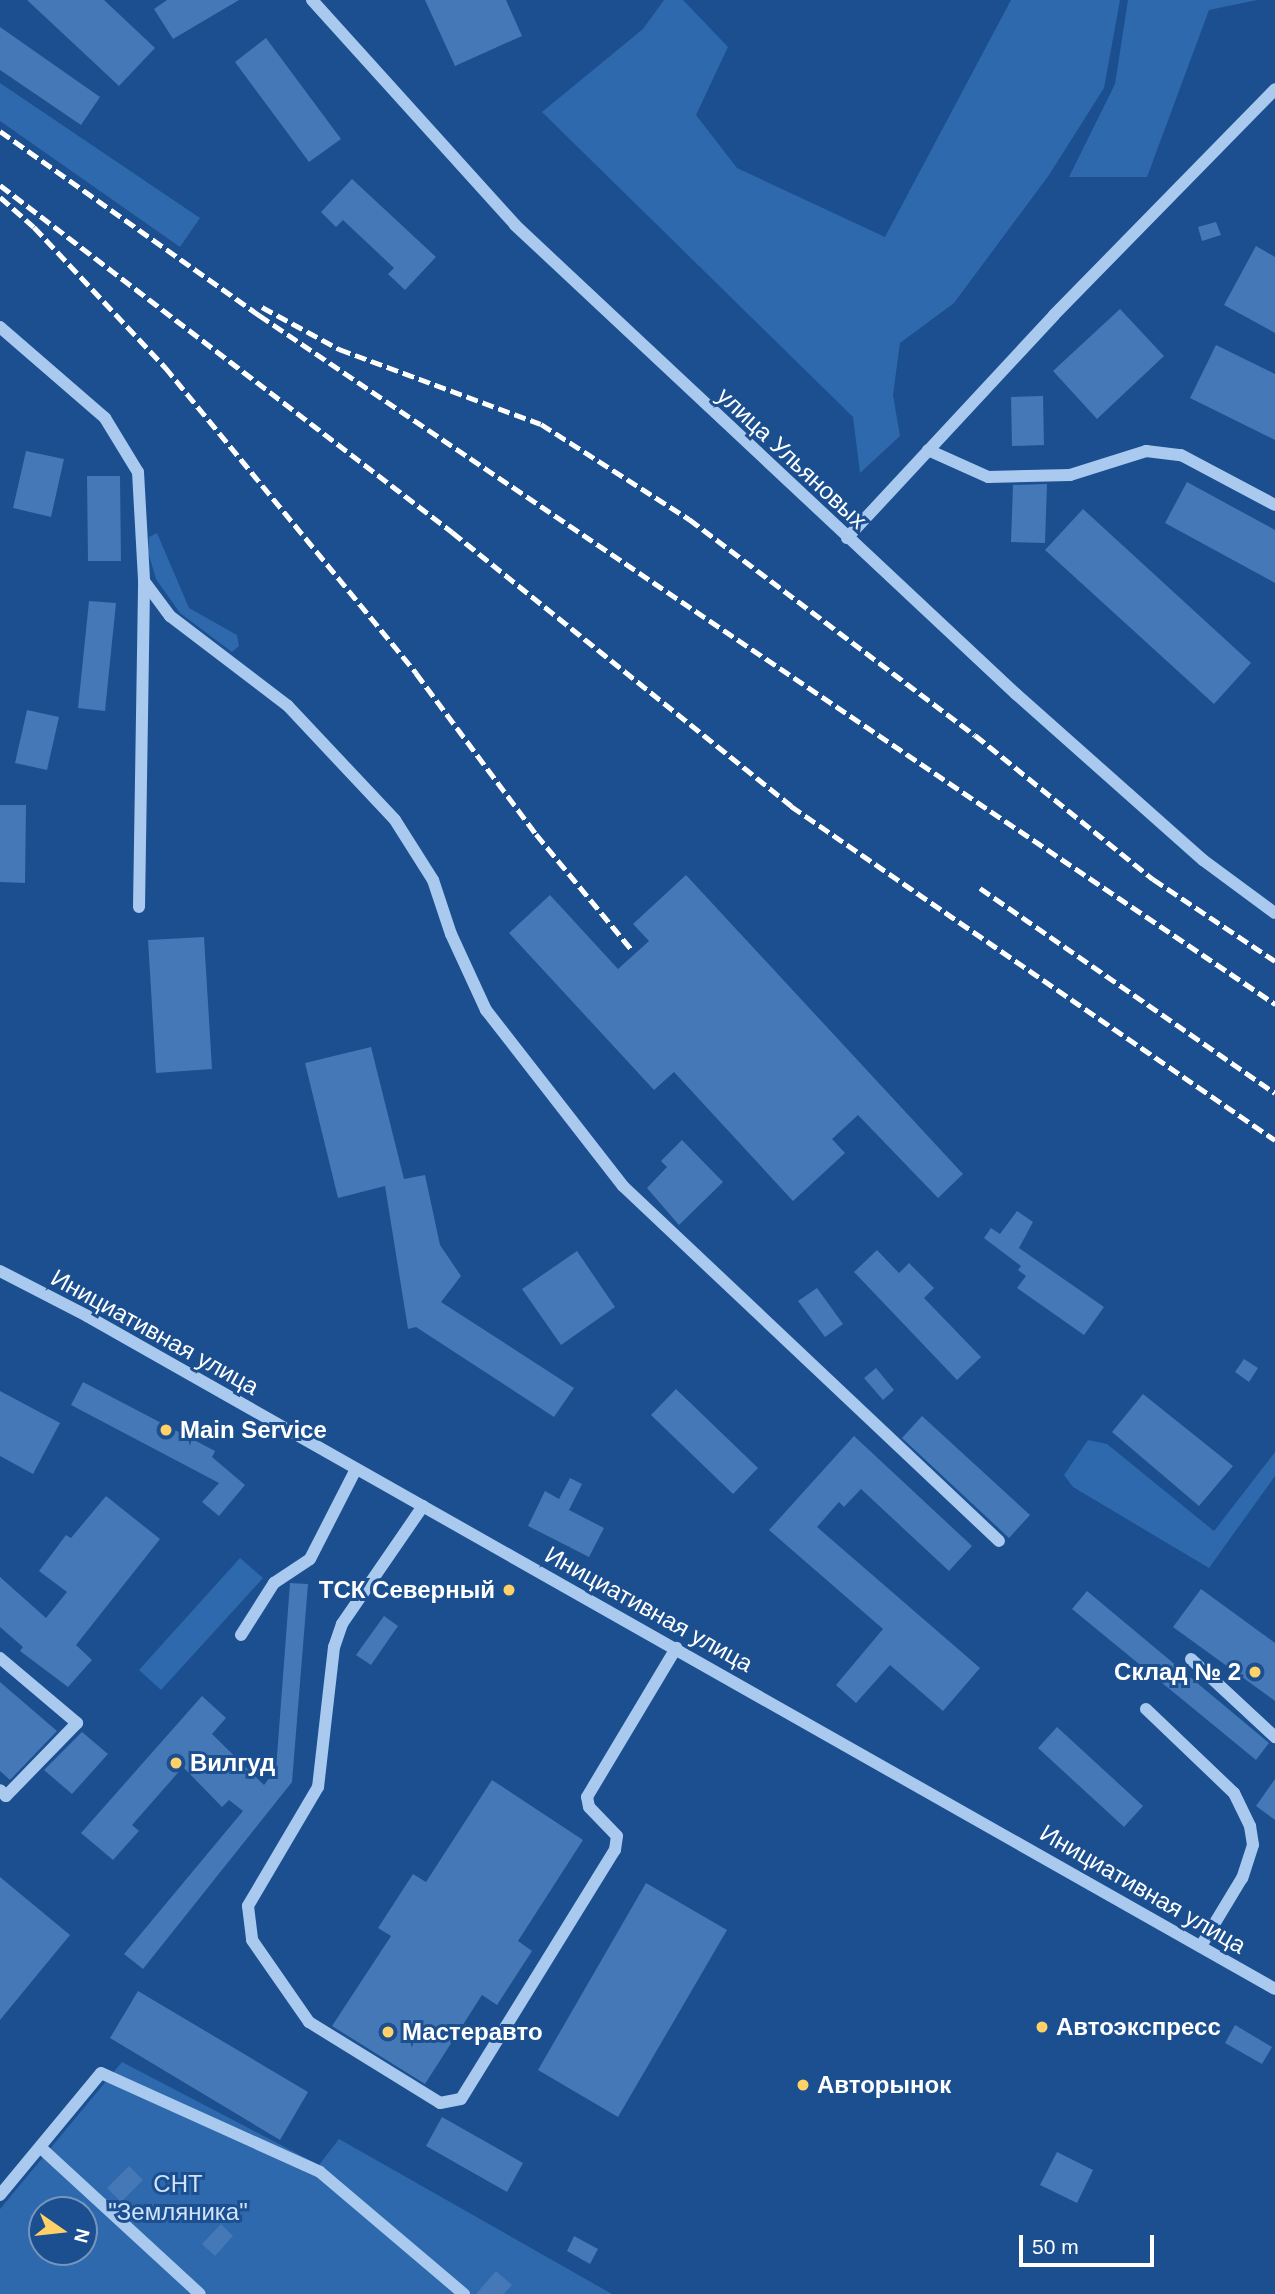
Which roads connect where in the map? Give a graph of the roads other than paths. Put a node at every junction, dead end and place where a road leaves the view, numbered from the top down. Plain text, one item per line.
1 (312, 0) edge
2 (1275, 89) edge
3 (0, 327) edge
4 (929, 450) junction
5 (1275, 505) edge
6 (847, 538) junction
7 (144, 581) junction
8 (139, 907) dead end
9 (1275, 913) edge
10 (0, 1271) edge
11 (356, 1469) junction
12 (423, 1506) junction
13 (999, 1541) dead end
14 (241, 1635) dead end
15 (676, 1648) junction
16 (0, 1657) edge
17 (1191, 1659) dead end
18 (1146, 1709) dead end
19 (1275, 1737) edge
20 (0, 1790) edge
21 (1200, 1947) junction
22 (1274, 1985) edge
23 (40, 2147) junction
24 (0, 2195) edge
25 (200, 2294) edge
26 (464, 2294) edge

1 - 6 street, улица Ульяновых
2 - 4 street
3 - 7 street
4 - 5 street
4 - 6 street
6 - 9 street, улица Ульяновых
7 - 8 street
7 - 13 street
10 - 11 street, Инициативная улица
11 - 12 street, Инициативная улица
11 - 14 street
12 - 15 street, Инициативная улица
12 - 15 street
15 - 21 street, Инициативная улица
16 - 20 street
17 - 19 street
18 - 21 street
21 - 22 street, Инициативная улица
23 - 24 street
23 - 25 street
23 - 26 street

